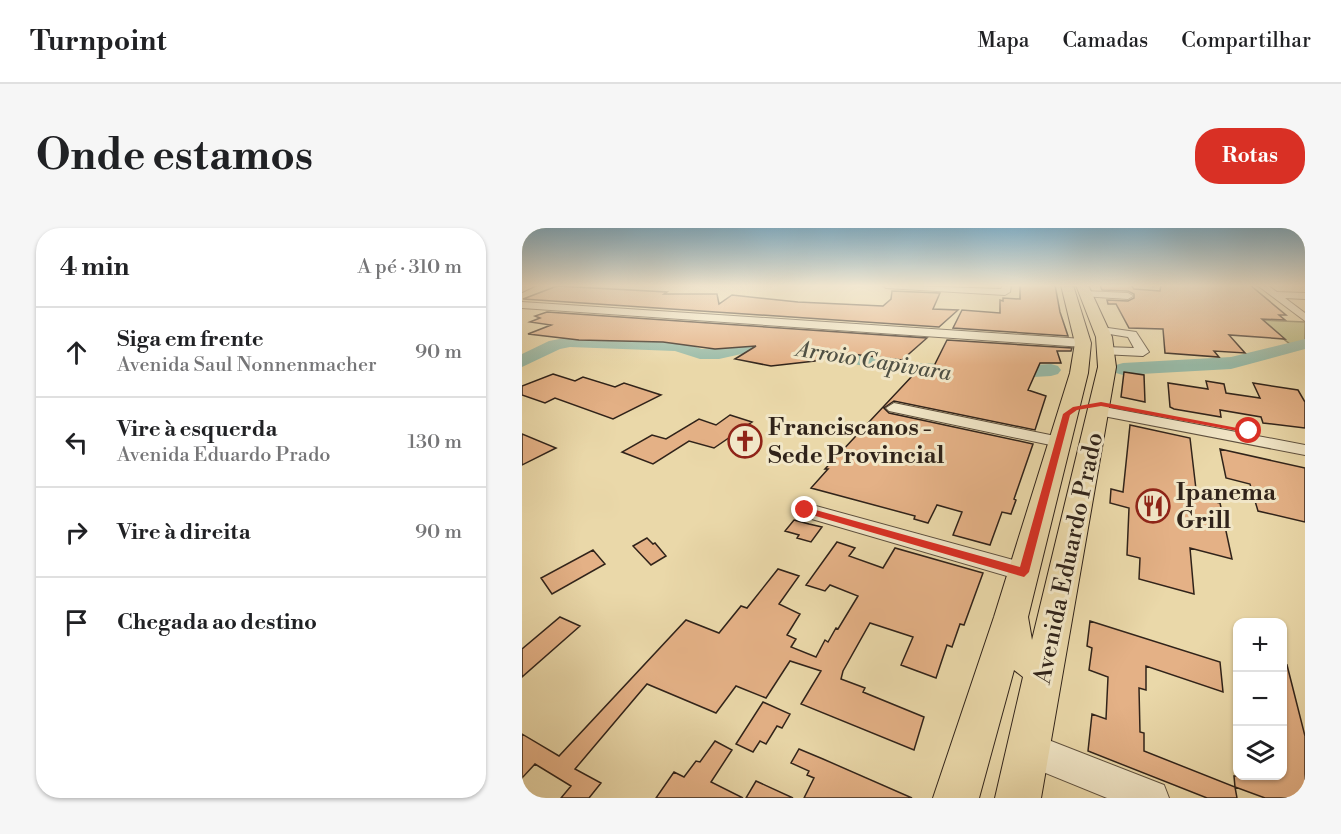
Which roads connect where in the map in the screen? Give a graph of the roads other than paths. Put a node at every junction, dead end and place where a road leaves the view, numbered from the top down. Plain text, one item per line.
1 (640, 312) edge
2 (1086, 312) edge
3 (1096, 341) junction
4 (894, 408) dead end
5 (1100, 408) junction
6 (1067, 414) junction
7 (1251, 436) junction
8 (1305, 441) edge
9 (1060, 442) junction
10 (1305, 450) edge
11 (805, 510) dead end
12 (1024, 572) junction
13 (1011, 617) junction
14 (1043, 670) junction
15 (1028, 748) junction
16 (956, 798) edge
17 (1018, 798) edge
18 (1151, 798) edge

1 - 3 street
2 - 3 main road, Avenida Eduardo Prado
3 - 5 main road, Avenida Eduardo Prado
3 - 6 main road, Avenida Eduardo Prado
4 - 9 street
5 - 6 main road
5 - 7 street
5 - 14 main road, Avenida Eduardo Prado
6 - 9 main road, Avenida Eduardo Prado
7 - 8 street
7 - 10 street
9 - 12 main road, Avenida Eduardo Prado
11 - 12 street
12 - 13 main road, Avenida Eduardo Prado
13 - 14 main road
13 - 16 main road, Avenida Eduardo Prado
14 - 15 main road, Avenida Eduardo Prado
15 - 17 main road, Avenida Eduardo Prado
15 - 18 street

